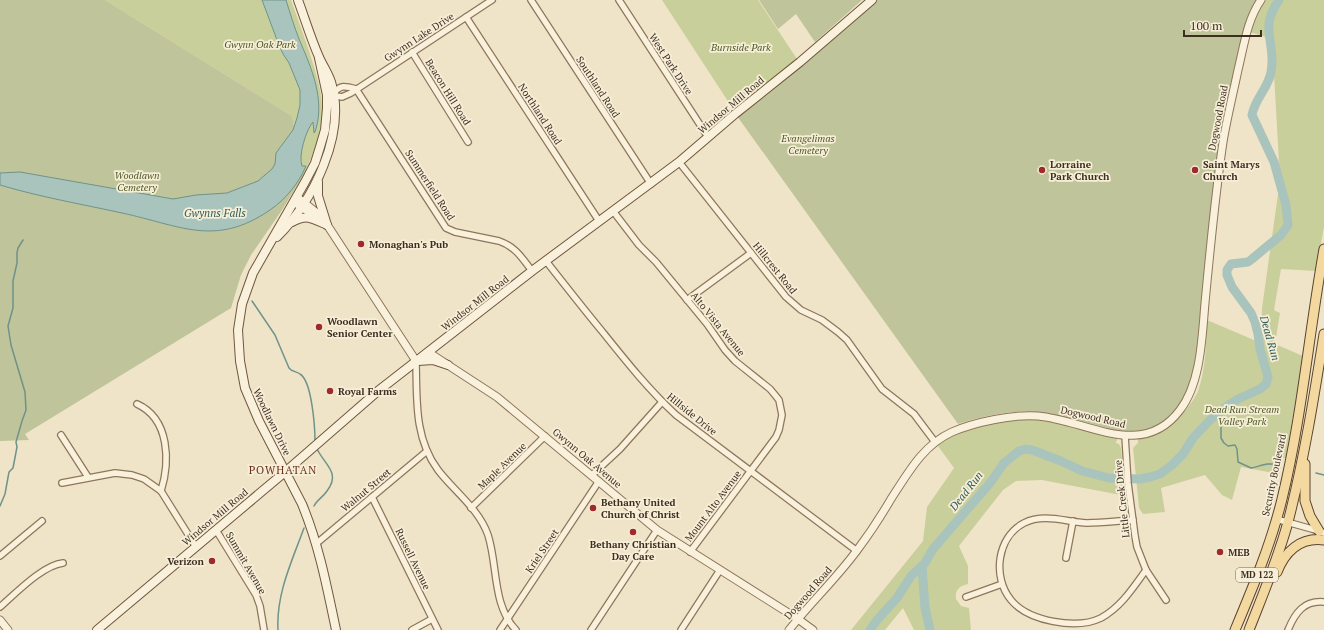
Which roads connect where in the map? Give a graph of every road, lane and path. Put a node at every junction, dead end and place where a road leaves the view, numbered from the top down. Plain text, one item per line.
1 (298, 0) edge
2 (492, 0) edge
3 (531, 0) edge
4 (619, 0) edge
5 (872, 0) edge
6 (1261, 0) edge
7 (466, 17) junction
8 (412, 52) junction
9 (356, 89) junction
10 (330, 95) junction
11 (708, 137) junction
12 (468, 142) dead end
13 (679, 162) junction
14 (318, 178) junction
15 (651, 184) junction
16 (295, 199) junction
17 (303, 205) junction
18 (613, 211) junction
19 (599, 221) junction
20 (289, 224) junction
21 (327, 225) junction
22 (270, 243) junction
23 (1324, 248) edge
24 (751, 253) junction
25 (546, 261) junction
26 (532, 271) junction
27 (687, 300) junction
28 (1324, 334) edge
29 (428, 352) junction
30 (416, 361) junction
31 (448, 365) junction
32 (662, 402) junction
33 (137, 404) dead end
34 (61, 435) dead end
35 (545, 436) junction
36 (1125, 436) junction
37 (935, 442) junction
38 (1306, 444) junction
39 (427, 451) junction
40 (751, 471) junction
41 (285, 472) junction
42 (592, 475) junction
43 (88, 477) junction
44 (599, 481) junction
45 (62, 483) dead end
46 (161, 491) junction
47 (372, 497) junction
48 (471, 508) junction
49 (1276, 519) junction
50 (1132, 520) junction
51 (42, 521) dead end
52 (1073, 521) junction
53 (1288, 522) junction
54 (216, 530) junction
55 (657, 530) junction
56 (1322, 532) edge
57 (1324, 540) edge
58 (317, 543) junction
59 (196, 547) junction
60 (857, 551) junction
61 (690, 552) junction
62 (0, 556) edge
63 (1066, 558) dead end
64 (63, 563) dead end
65 (720, 570) junction
66 (1146, 570) junction
67 (1002, 584) junction
68 (966, 597) dead end
69 (1166, 600) dead end
70 (1324, 602) edge
71 (0, 607) edge
72 (508, 618) junction
73 (432, 619) junction
74 (798, 619) junction
75 (0, 620) edge
76 (8, 630) edge
77 (97, 630) edge
78 (264, 630) edge
79 (336, 630) edge
80 (412, 630) edge
81 (438, 630) edge
82 (500, 630) edge
83 (516, 630) edge
84 (590, 630) edge
85 (681, 630) edge
86 (789, 630) edge
87 (813, 630) edge
88 (1235, 630) edge
89 (1250, 630) edge
90 (1288, 630) edge

1 - 10 main road
2 - 7 street, Gwynn Lake Drive
3 - 15 street, Southland Road
4 - 11 street, West Park Drive
5 - 11 main road, Windsor Mill Road
6 - 36 street, Dogwood Road
7 - 8 street, Gwynn Lake Drive
7 - 19 street, Northland Road
8 - 9 street, Gwynn Lake Drive
8 - 12 street, Beacon Hill Road
9 - 10 street, Gwynn Lake Drive
9 - 10 street
9 - 26 street, Summerfield Road
10 - 14 main road
10 - 16 main road
11 - 13 main road, Windsor Mill Road
13 - 15 main road, Windsor Mill Road
13 - 24 street, Hillcrest Road
14 - 17 main road
14 - 21 main road
15 - 18 main road, Windsor Mill Road
16 - 17 street
16 - 22 main road, Woodlawn Drive
17 - 20 main road, Woodlawn Drive
17 - 21 street
18 - 19 main road, Windsor Mill Road
18 - 27 street, Alto Vista Avenue
19 - 25 main road, Windsor Mill Road
20 - 21 main road
20 - 22 main road, Woodlawn Drive
21 - 30 street
22 - 41 main road, Woodlawn Drive
23 - 49 main road, Security Boulevard / MD 122
24 - 27 street
24 - 37 street, Hillcrest Road
25 - 26 main road, Windsor Mill Road
25 - 32 street, Hillside Drive
26 - 29 main road, Windsor Mill Road
27 - 40 street, Alto Vista Avenue
28 - 38 main road, MD 122
29 - 30 main road, Windsor Mill Road
29 - 31 street, Gwynn Oak Avenue
30 - 31 main road
30 - 39 street
30 - 41 main road, Windsor Mill Road
31 - 35 street, Gwynn Oak Avenue
32 - 40 street, Hillside Drive
32 - 42 street
33 - 46 street
34 - 43 street
35 - 42 street, Gwynn Oak Avenue
35 - 48 street, Maple Avenue
36 - 37 street, Dogwood Road
36 - 50 street, Little Creek Drive
37 - 60 street, Dogwood Road
38 - 53 main road, MD 122
38 - 56 main road
39 - 47 street, Walnut Street
39 - 48 street
40 - 60 street, Hillside Drive
40 - 61 street, Mount Alto Avenue
41 - 54 main road, Windsor Mill Road
41 - 58 main road, Woodlawn Drive
42 - 44 street, Gwynn Oak Avenue
43 - 45 street
43 - 46 street
44 - 55 street, Gwynn Oak Avenue
44 - 72 street, Kriel Street
46 - 59 street
47 - 58 street, Walnut Street
47 - 73 street, Russell Avenue
48 - 72 street
49 - 53 street
49 - 88 main road, Security Boulevard / MD 122
50 - 52 street
50 - 66 street, Little Creek Drive
51 - 62 street
52 - 63 street
52 - 67 street
53 - 56 street
53 - 89 main road, MD 122
54 - 59 main road, Windsor Mill Road
54 - 78 street, Summit Avenue
55 - 61 street, Gwynn Oak Avenue
55 - 84 street
57 - 89 main road
58 - 79 main road, Woodlawn Drive
59 - 77 main road, Windsor Mill Road
60 - 74 street, Dogwood Road
61 - 65 street, Gwynn Oak Avenue
64 - 71 street
65 - 74 street, Gwynn Oak Avenue
65 - 85 street
66 - 67 street
66 - 69 street, Little Creek Drive
67 - 68 street
70 - 90 street
72 - 82 street, Kriel Street
72 - 83 street
73 - 80 street
73 - 81 street, Russell Avenue
74 - 86 street, Dogwood Road
74 - 87 street, Gwynn Oak Avenue
75 - 76 street

